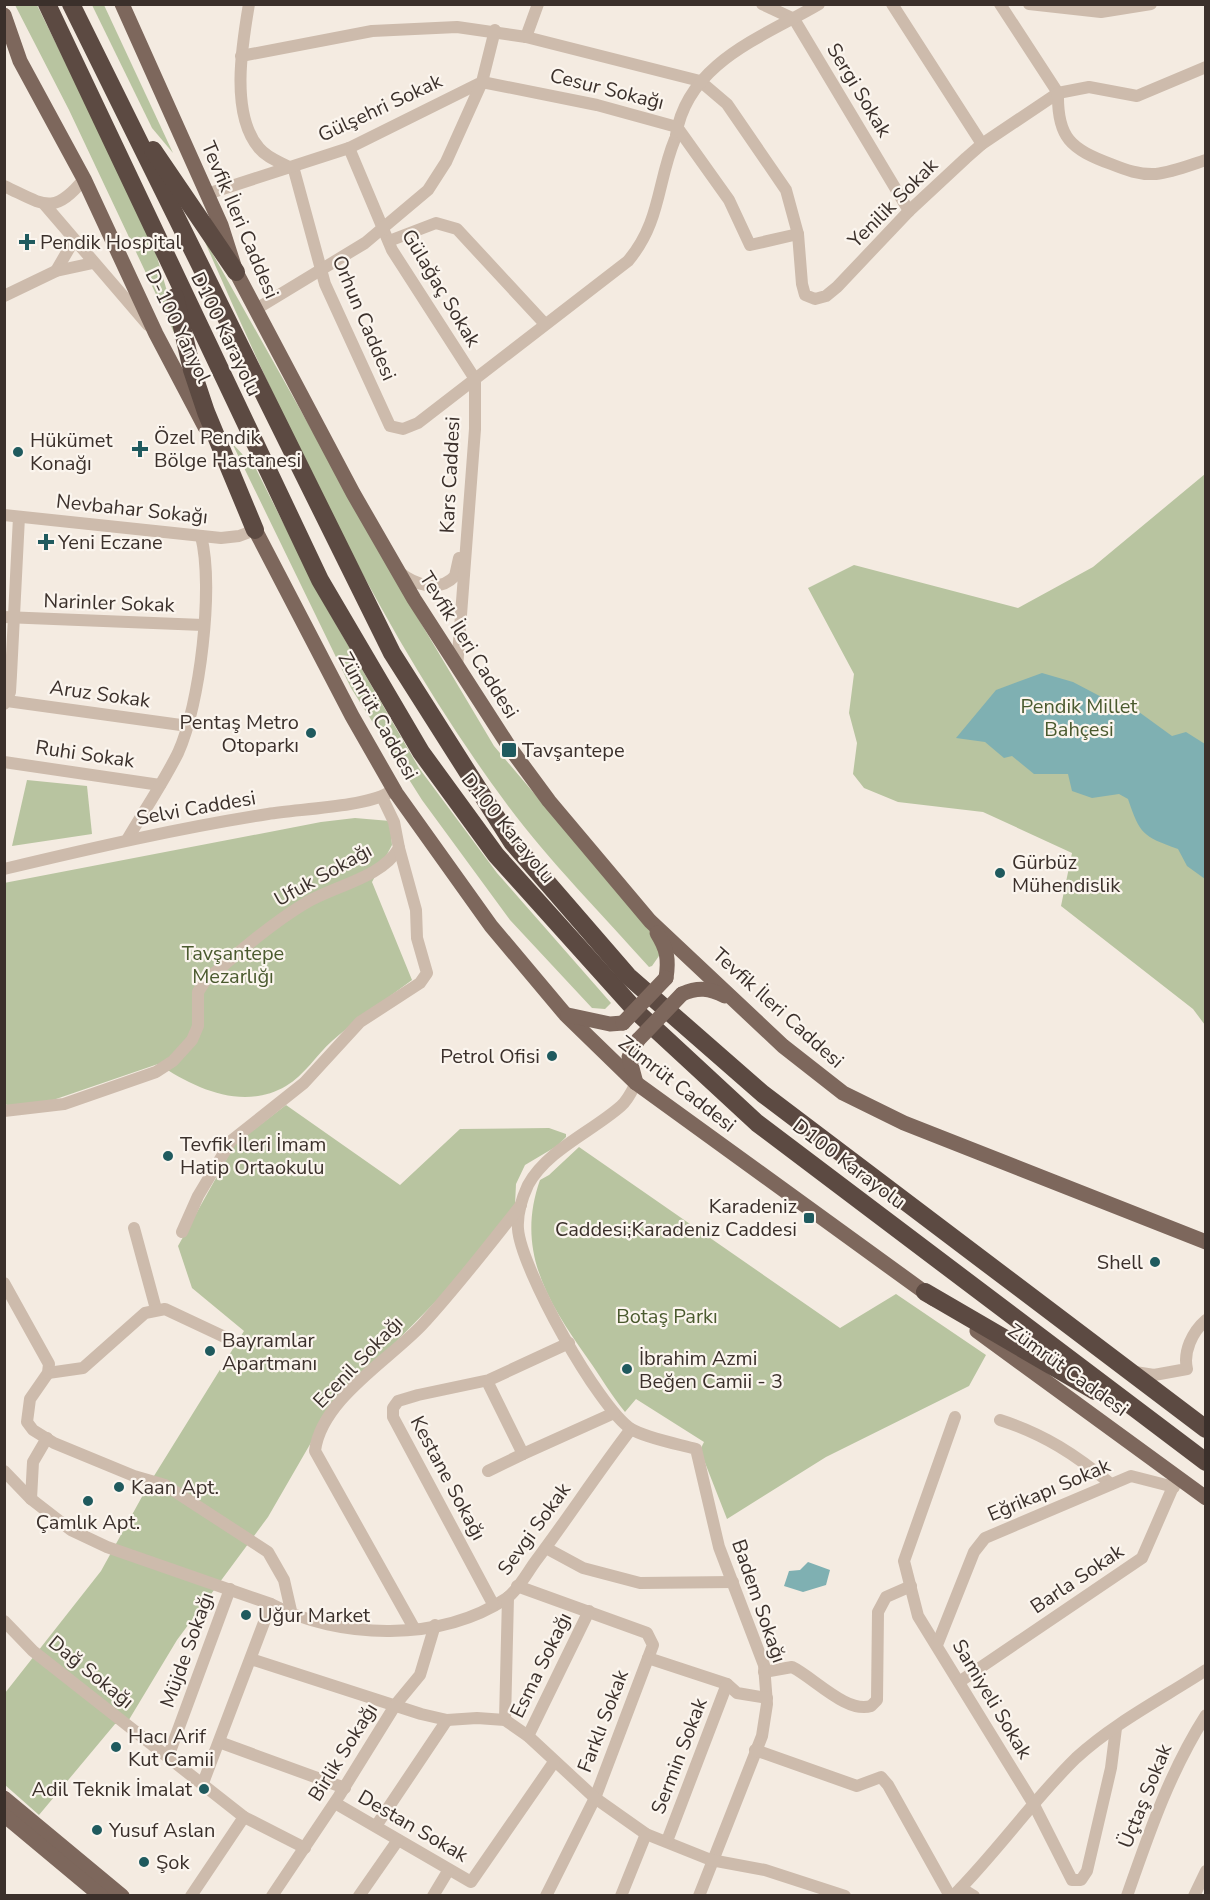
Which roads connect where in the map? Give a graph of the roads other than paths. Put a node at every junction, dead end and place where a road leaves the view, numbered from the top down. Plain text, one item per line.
1 (47, 4) edge
2 (72, 4) edge
3 (111, 4) edge
4 (122, 4) edge
5 (249, 4) edge
6 (538, 4) edge
7 (762, 4) edge
8 (819, 4) edge
9 (892, 4) edge
10 (1000, 4) edge
11 (1029, 4) edge
12 (1151, 4) edge
13 (5, 19) edge
14 (794, 19) junction
15 (495, 30) junction
16 (526, 37) junction
17 (4, 51) edge
18 (241, 56) junction
19 (1206, 67) edge
20 (700, 81) junction
21 (482, 82) junction
22 (113, 92) junction
23 (1058, 93) junction
24 (676, 133) junction
25 (64, 140) junction
26 (982, 144) junction
27 (349, 148) junction
28 (1206, 160) edge
29 (288, 166) junction
30 (84, 179) junction
31 (4, 186) edge
32 (207, 194) junction
33 (45, 206) junction
34 (909, 211) junction
35 (383, 226) junction
36 (798, 234) junction
37 (74, 240) junction
38 (388, 241) junction
39 (93, 262) junction
40 (170, 269) junction
41 (320, 269) junction
42 (56, 271) junction
43 (236, 272) junction
44 (4, 296) edge
45 (256, 309) junction
46 (545, 324) junction
47 (156, 334) junction
48 (474, 379) junction
49 (474, 408) junction
50 (4, 515) edge
51 (19, 517) junction
52 (255, 530) junction
53 (201, 536) junction
54 (398, 571) junction
55 (9, 618) edge
56 (203, 625) junction
57 (457, 668) junction
58 (6, 703) edge
59 (188, 726) junction
60 (4, 762) edge
61 (160, 784) junction
62 (388, 793) junction
63 (127, 840) junction
64 (399, 849) junction
65 (4, 869) edge
66 (650, 921) junction
67 (736, 1001) junction
68 (565, 1014) junction
69 (636, 1083) junction
70 (4, 1111) edge
71 (521, 1204) junction
72 (134, 1228) dead end
73 (182, 1232) dead end
74 (1206, 1242) edge
75 (4, 1283) edge
76 (925, 1292) junction
77 (156, 1309) junction
78 (1206, 1320) edge
79 (231, 1340) dead end
80 (569, 1343) junction
81 (1128, 1370) junction
82 (48, 1373) junction
83 (487, 1381) junction
84 (614, 1413) junction
85 (955, 1417) dead end
86 (1000, 1420) dead end
87 (631, 1429) junction
88 (1206, 1429) edge
89 (1167, 1433) junction
90 (47, 1438) junction
91 (523, 1454) junction
92 (1206, 1462) edge
93 (4, 1471) edge
94 (488, 1471) dead end
95 (1176, 1482) junction
96 (1111, 1484) junction
97 (31, 1498) junction
98 (1206, 1498) edge
99 (546, 1548) junction
100 (733, 1582) junction
101 (517, 1586) junction
102 (911, 1586) junction
103 (230, 1589) junction
104 (508, 1597) junction
105 (271, 1604) junction
106 (493, 1604) junction
107 (588, 1611) junction
108 (292, 1615) junction
109 (4, 1621) edge
110 (435, 1625) junction
111 (414, 1628) junction
112 (937, 1646) junction
113 (648, 1658) junction
114 (251, 1659) junction
115 (1206, 1670) edge
116 (764, 1672) junction
117 (959, 1682) junction
118 (727, 1684) junction
119 (767, 1698) junction
120 (396, 1704) junction
121 (1206, 1715) edge
122 (447, 1720) junction
123 (505, 1720) junction
124 (1116, 1728) junction
125 (528, 1736) junction
126 (219, 1742) junction
127 (755, 1750) junction
128 (168, 1757) junction
129 (554, 1762) junction
130 (203, 1783) junction
131 (345, 1788) junction
132 (4, 1798) edge
133 (595, 1798) junction
134 (335, 1803) junction
135 (1033, 1803) junction
136 (4, 1815) edge
137 (244, 1817) junction
138 (376, 1826) junction
139 (646, 1834) junction
140 (398, 1840) junction
141 (667, 1841) junction
142 (305, 1848) junction
143 (711, 1860) junction
144 (448, 1871) junction
145 (1206, 1871) edge
146 (955, 1893) edge
147 (101, 1896) edge
148 (122, 1896) edge
149 (191, 1896) edge
150 (272, 1896) edge
151 (359, 1896) edge
152 (433, 1896) edge
153 (546, 1896) edge
154 (621, 1896) edge
155 (699, 1896) edge
156 (845, 1896) edge
157 (974, 1896) edge
158 (1127, 1896) edge
159 (1194, 1896) edge

1 - 40 highway, D100 Karayolu
2 - 22 highway, D100 Karayolu
3 - 43 main road
4 - 32 main road, Tevfik İleri Caddesi
5 - 18 street
6 - 16 street
7 - 14 street
8 - 14 street
9 - 26 street
10 - 23 street
11 - 12 street
13 - 25 main road
14 - 20 street
14 - 34 street, Sergi Sokak
15 - 16 street
15 - 18 street
15 - 21 street
16 - 20 street
17 - 25 main road
18 - 29 street
19 - 23 street
20 - 24 street
20 - 36 street
21 - 24 street, Cesur Sokağı
21 - 27 street, Gülşehri Sokak
21 - 35 street
22 - 43 highway
22 - 81 highway, D100 Karayolu
23 - 26 street, Yenilik Sokak
23 - 28 street
24 - 36 street, Cesur Sokağı
24 - 46 street
25 - 30 main road, D-100 Yanyol
26 - 34 street, Yenilik Sokak
27 - 29 street, Gülşehri Sokak
27 - 35 street, Gülağaç Sokak
29 - 32 street, Gülşehri Sokak
29 - 41 street, Orhun Caddesi
30 - 33 street
30 - 47 main road, D-100 Yanyol
31 - 33 street
32 - 43 main road, Tevfik İleri Caddesi
33 - 37 street
34 - 36 street, Yenilik Sokak
35 - 38 street, Gülağaç Sokak
35 - 41 street
37 - 39 street
37 - 42 street
38 - 46 street
38 - 48 street, Gülağaç Sokak
39 - 42 street
39 - 47 street
40 - 52 highway
40 - 89 highway, D100 Karayolu
41 - 45 street
41 - 48 street, Orhun Caddesi
42 - 44 street
43 - 45 main road, Tevfik İleri Caddesi
45 - 54 main road, Tevfik İleri Caddesi
46 - 48 street
47 - 52 main road, D-100 Yanyol
48 - 49 street
49 - 54 street, Kars Caddesi
49 - 57 street, Kars Caddesi
50 - 51 street, Nevbahar Sokağı
51 - 53 street, Nevbahar Sokağı
51 - 55 street
52 - 53 street, Nevbahar Sokağı
52 - 62 main road, Zümrüt Caddesi
53 - 56 street
54 - 57 main road, Tevfik İleri Caddesi
55 - 56 street, Narinler Sokak
55 - 58 street
56 - 59 street
57 - 66 main road, Tevfik İleri Caddesi
58 - 59 street, Aruz Sokak
59 - 61 street
60 - 61 street, Ruhi Sokak
61 - 63 street
62 - 63 street, Selvi Caddesi
62 - 64 street, Ufuk Sokağı
62 - 68 main road, Zümrüt Caddesi
63 - 65 street, Selvi Caddesi
64 - 70 street, Ufuk Sokağı
64 - 73 street
66 - 67 main road, Tevfik İleri Caddesi
66 - 68 main road, bridge
67 - 69 main road, bridge
67 - 74 main road, Tevfik İleri Caddesi
68 - 69 main road, Zümrüt Caddesi
69 - 71 street
69 - 76 main road, Zümrüt Caddesi
71 - 80 street
71 - 111 street, Ecenil Sokağı
72 - 77 street
75 - 82 street
76 - 89 highway
76 - 95 main road, Zümrüt Caddesi
77 - 79 street
77 - 82 street
78 - 81 street
80 - 83 street
80 - 84 street
81 - 88 highway, D100 Karayolu
82 - 90 street
83 - 91 street
83 - 106 street, Kestane Sokağı
84 - 87 street
84 - 91 street
85 - 102 street
86 - 96 street
87 - 99 street, Sevgi Sokak
87 - 100 street, Badem Sokağı
89 - 92 highway, D100 Karayolu
90 - 97 street
90 - 108 street
91 - 94 street
93 - 97 street, Sevgi Sokak
95 - 96 street, Eğrikapı Sokak
95 - 98 main road, Zümrüt Caddesi
95 - 117 street, Barla Sokak
96 - 112 street, Eğrikapı Sokak
97 - 103 street, Sevgi Sokak
99 - 100 street
99 - 101 street, Sevgi Sokak
100 - 116 street, Badem Sokağı
101 - 104 street, Sevgi Sokak
101 - 107 street
102 - 112 street, Samiyeli Sokak
102 - 116 street
103 - 105 street, Sevgi Sokak
103 - 128 street, Müjde Sokağı
104 - 106 street, Sevgi Sokak
104 - 123 street
105 - 108 street, Sevgi Sokak
105 - 114 street
106 - 110 street, Sevgi Sokak
107 - 113 street
107 - 125 street, Esma Sokağı
108 - 111 street, Sevgi Sokak
109 - 128 street, Dağ Sokağı
110 - 111 street, Sevgi Sokak
110 - 120 street, Birlik Sokağı
112 - 117 street, Samiyeli Sokak
113 - 118 street
113 - 133 street, Farklı Sokak
114 - 120 street
114 - 126 street
115 - 124 street
116 - 119 street, Badem Sokağı
117 - 135 street, Samiyeli Sokak
118 - 119 street
118 - 141 street, Sermin Sokak
119 - 127 street, Badem Sokağı
120 - 122 street
120 - 131 street, Birlik Sokağı
121 - 158 street, Üçtaş Sokak
122 - 123 street
122 - 138 street
123 - 125 street
124 - 135 street
124 - 135 street, Samiyeli Sokak
125 - 129 street
126 - 130 street
126 - 131 street
127 - 143 street, Badem Sokağı
127 - 146 street
128 - 130 street, Dağ Sokağı
129 - 133 street
129 - 144 street, Destan Sokak
130 - 137 street, Dağ Sokağı
131 - 134 street, Birlik Sokağı
132 - 148 main road
133 - 139 street
133 - 153 street, Farklı Sokak
134 - 138 street, Destan Sokak
134 - 142 street, Birlik Sokağı
135 - 146 street
136 - 147 main road
137 - 142 street, Dağ Sokağı
137 - 149 street
138 - 140 street, Destan Sokak
139 - 141 street
139 - 154 street
140 - 144 street, Destan Sokak
140 - 151 street
141 - 143 street
142 - 150 street, Birlik Sokağı
143 - 155 street, Badem Sokağı
143 - 156 street
144 - 152 street
145 - 159 street
146 - 157 street

